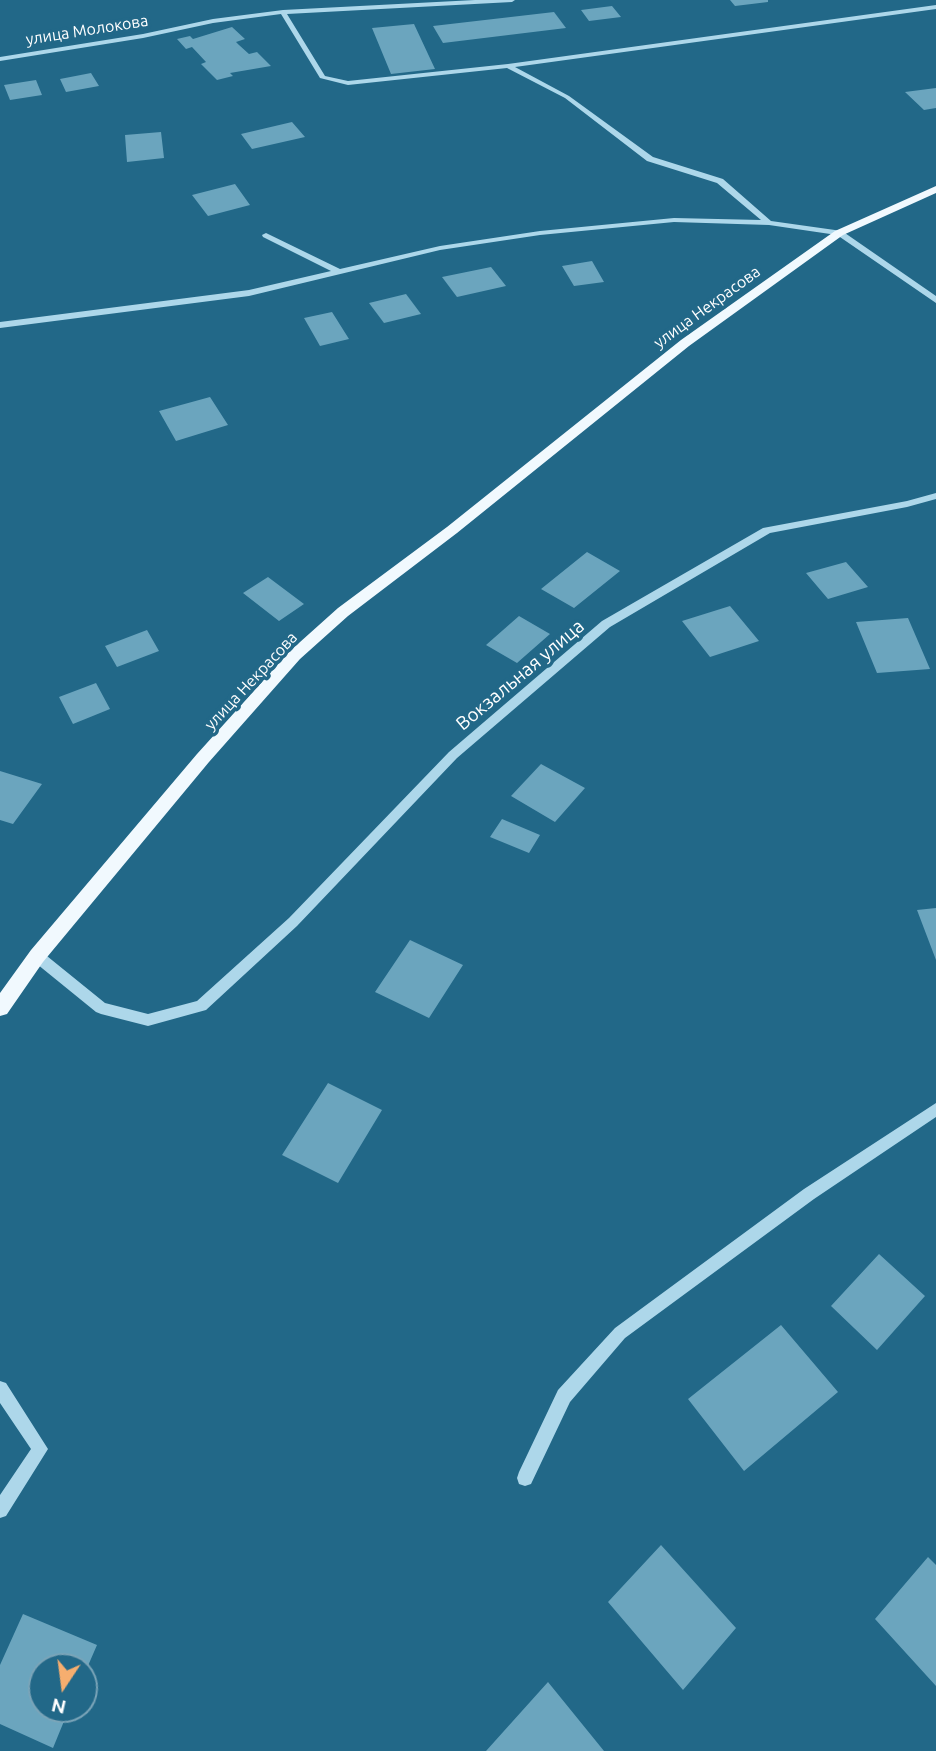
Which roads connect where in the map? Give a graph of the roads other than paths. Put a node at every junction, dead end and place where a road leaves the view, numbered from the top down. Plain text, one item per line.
1 (512, 0) edge
2 (936, 7) edge
3 (283, 12) junction
4 (0, 59) edge
5 (508, 66) junction
6 (936, 189) edge
7 (769, 223) junction
8 (839, 233) junction
9 (266, 235) dead end
10 (337, 271) junction
11 (936, 300) edge
12 (0, 325) edge
13 (936, 496) edge
14 (37, 956) junction
15 (0, 1008) edge
16 (936, 1110) edge
17 (0, 1389) edge
18 (525, 1478) dead end
19 (0, 1510) edge

1 - 3 street, улица Молокова
2 - 5 street
3 - 4 street, улица Молокова
3 - 5 street
5 - 7 street
6 - 8 main road
7 - 8 street
7 - 10 street
8 - 11 street
8 - 14 main road, улица Некрасова
9 - 10 street
10 - 12 street
13 - 14 street, Вокзальная улица
14 - 15 main road, улица Некрасова
16 - 18 street
17 - 19 street

